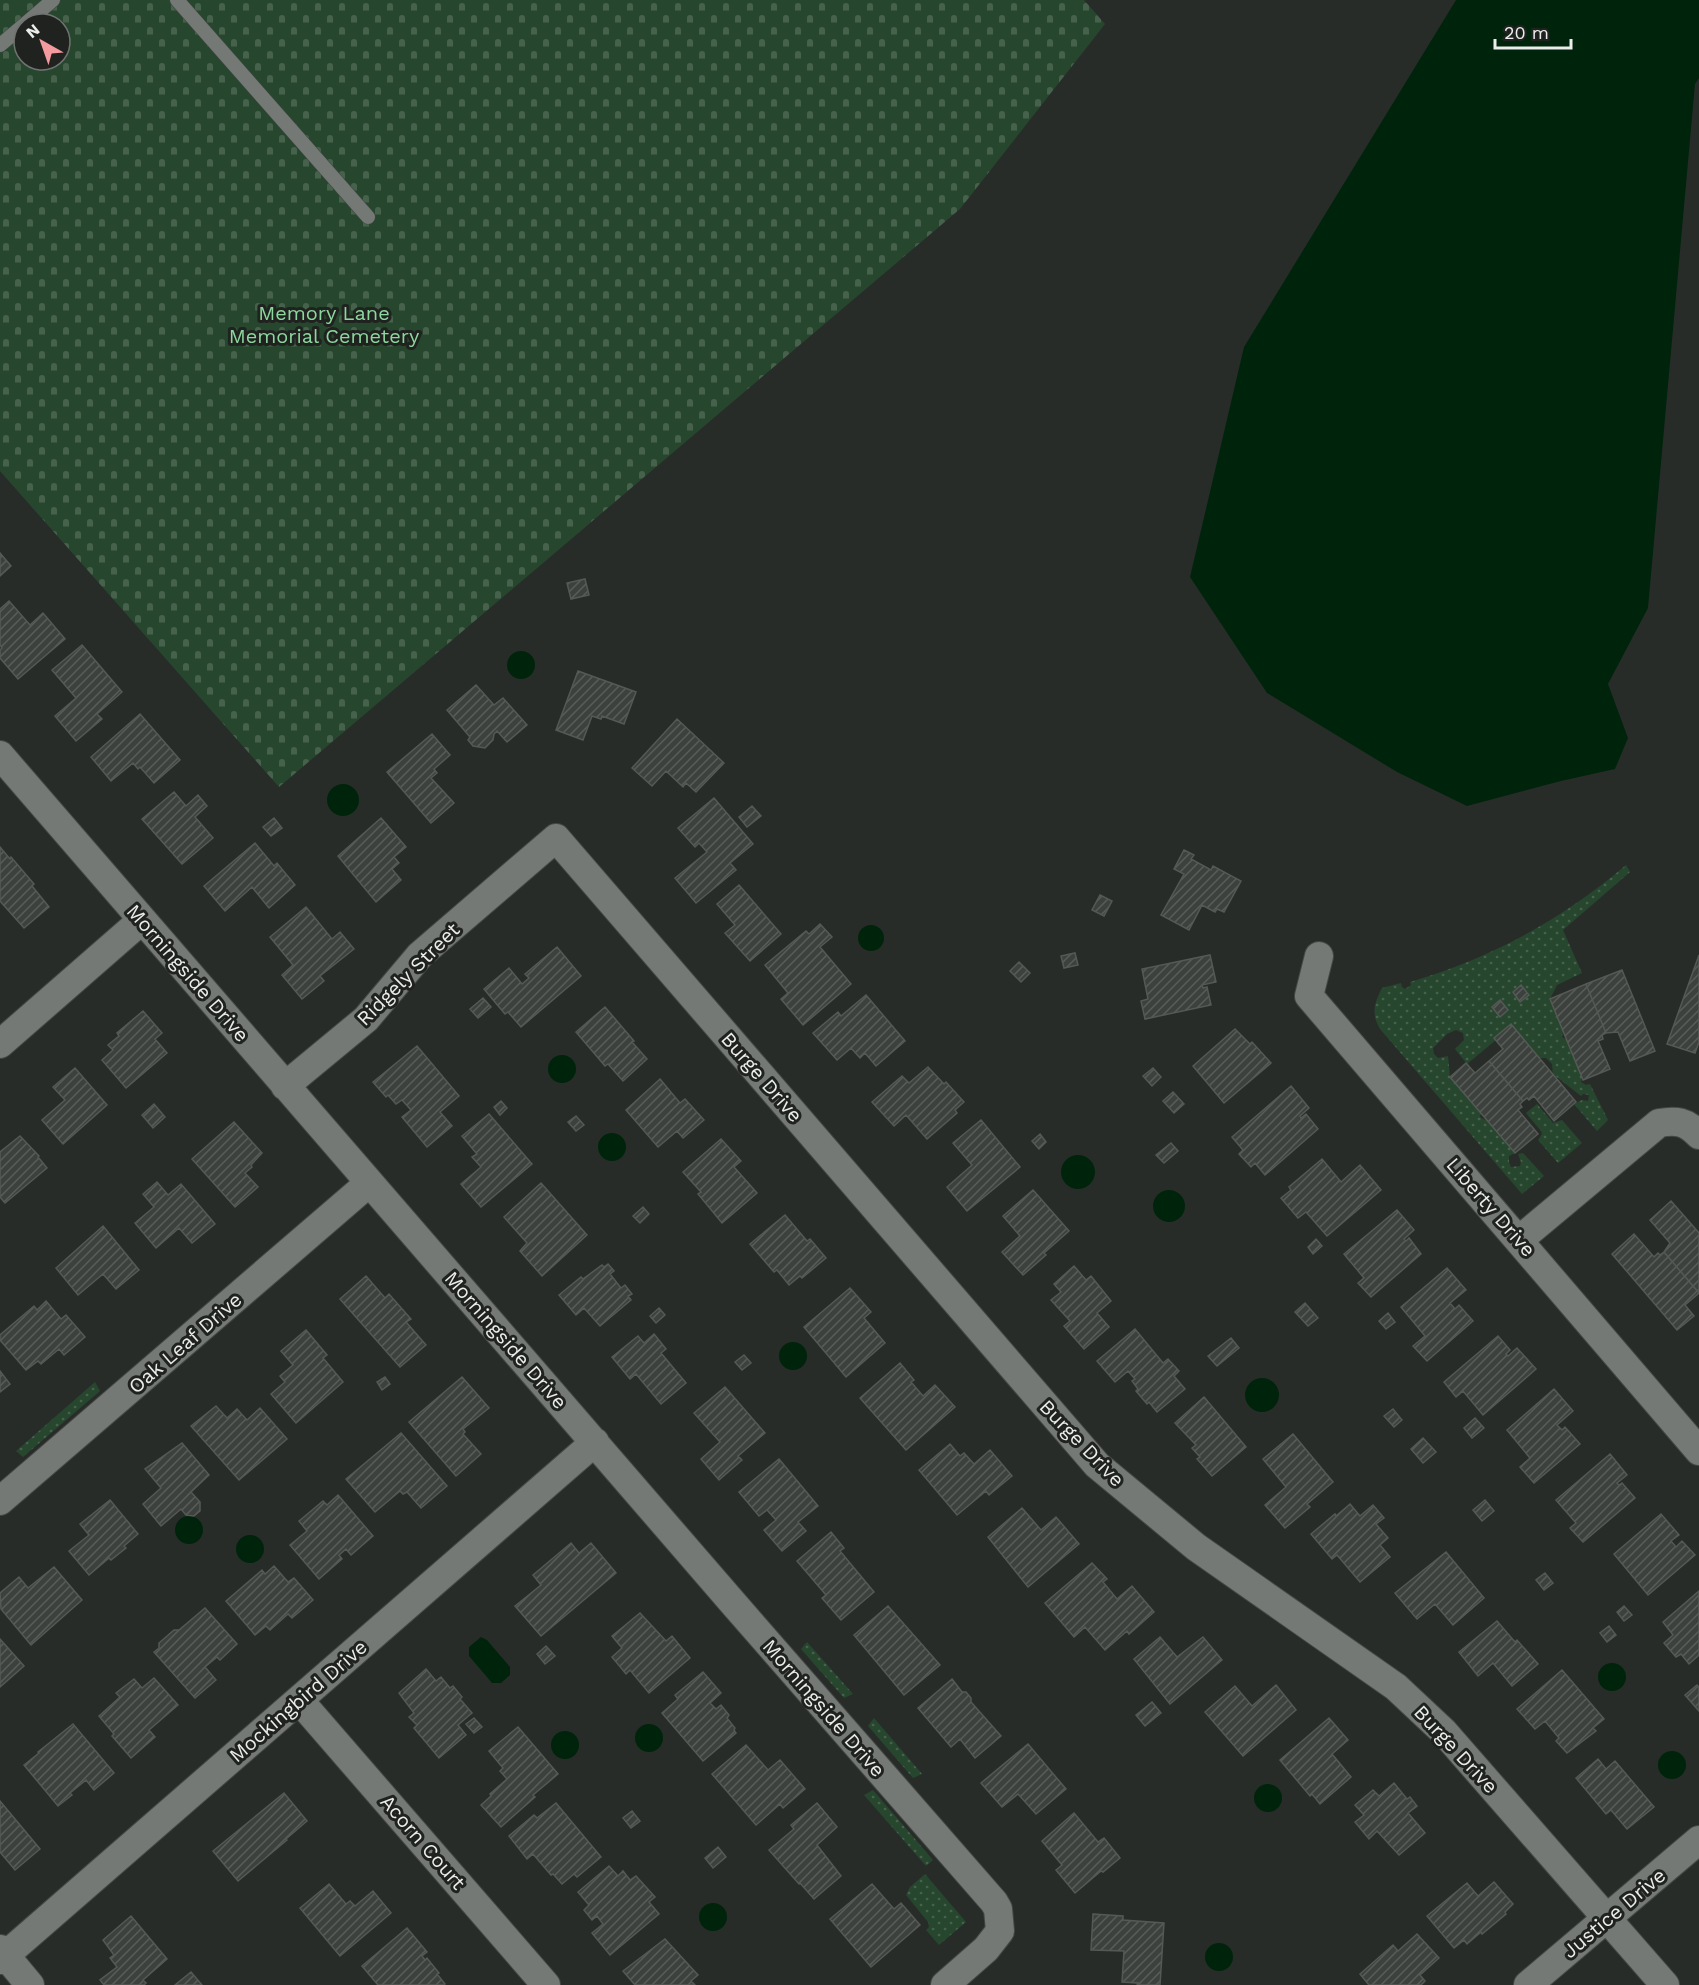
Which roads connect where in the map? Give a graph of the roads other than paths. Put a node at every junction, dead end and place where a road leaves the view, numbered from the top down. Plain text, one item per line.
1 (53, 0) edge
2 (177, 0) edge
3 (39, 12) edge
4 (12, 35) edge
5 (0, 45) edge
6 (368, 217) dead end
7 (0, 755) edge
8 (556, 838) joint
9 (142, 921) junction
10 (1319, 956) dead end
11 (0, 1044) edge
12 (285, 1086) junction
13 (1699, 1135) edge
14 (369, 1184) junction
15 (1520, 1240) junction
16 (595, 1442) junction
17 (1699, 1450) edge
18 (0, 1501) edge
19 (299, 1700) junction
20 (1699, 1840) edge
21 (1609, 1918) junction
22 (2, 1955) edge
23 (30, 1985) edge
24 (546, 1985) edge
25 (945, 1985) edge
26 (1528, 1985) edge
27 (1665, 1985) edge

1 - 3 lane
2 - 6 lane
4 - 5 lane
7 - 9 street, Morningside Drive
8 - 12 street, Ridgely Street
8 - 21 street, Burge Drive
9 - 11 street
9 - 12 street, Morningside Drive
10 - 15 street, Liberty Drive
12 - 14 street, Morningside Drive
13 - 15 street
14 - 16 street, Morningside Drive
14 - 18 street, Oak Leaf Drive
15 - 17 street, Liberty Drive
16 - 19 street, Mockingbird Drive
16 - 25 street, Morningside Drive
19 - 22 street, Mockingbird Drive
19 - 24 street, Acorn Court
20 - 21 street, Justice Drive
21 - 26 street, Justice Drive
21 - 27 street, Burge Drive
22 - 23 street

